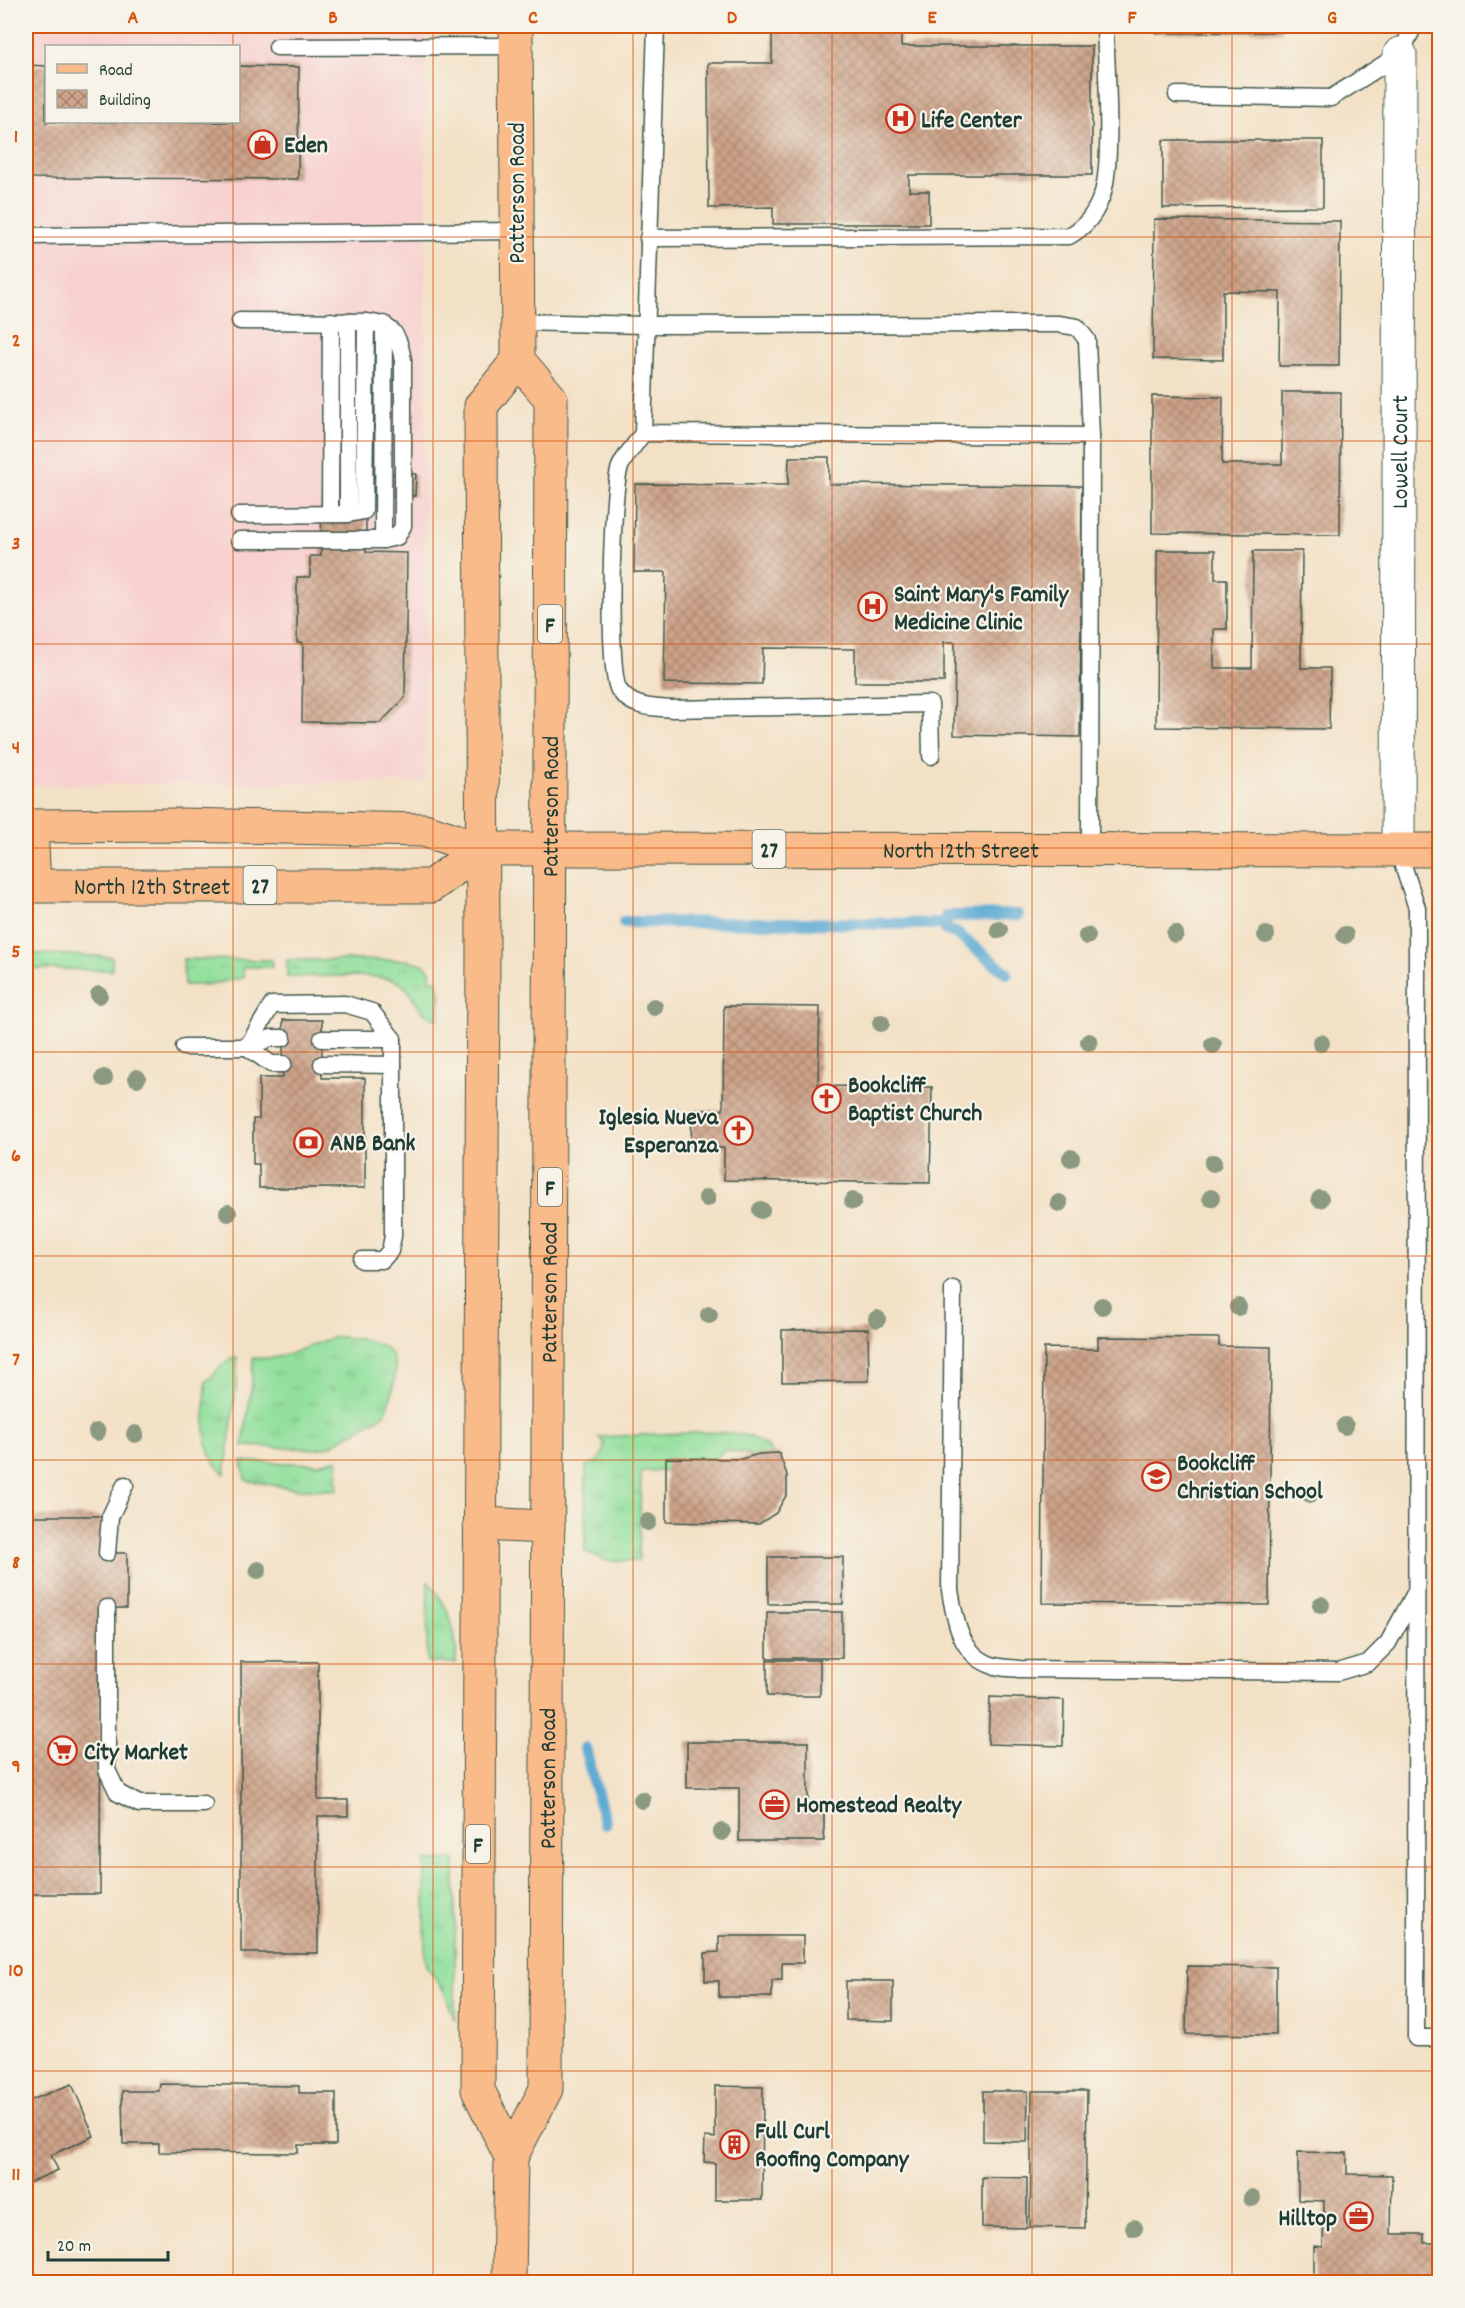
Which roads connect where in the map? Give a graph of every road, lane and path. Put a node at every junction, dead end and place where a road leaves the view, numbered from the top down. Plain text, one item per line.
1 (656, 26) edge
2 (1105, 26) edge
3 (516, 36) edge
4 (1407, 40) edge
5 (277, 47) dead end
6 (1177, 95) dead end
7 (516, 231) junction
8 (26, 236) edge
9 (648, 238) junction
10 (240, 321) dead end
11 (331, 321) junction
12 (348, 321) junction
13 (366, 322) junction
14 (518, 322) junction
15 (644, 325) junction
16 (518, 360) junction
17 (643, 433) junction
18 (1091, 436) junction
19 (330, 514) junction
20 (348, 514) junction
21 (240, 515) dead end
22 (240, 540) dead end
23 (931, 756) dead end
24 (27, 820) edge
25 (551, 848) junction
26 (482, 849) junction
27 (1090, 850) junction
28 (1398, 850) junction
29 (1440, 850) edge
30 (30, 886) edge
31 (283, 1038) dead end
32 (322, 1039) dead end
33 (393, 1039) junction
34 (184, 1047) dead end
35 (248, 1047) junction
36 (283, 1064) dead end
37 (322, 1064) dead end
38 (393, 1065) junction
39 (362, 1260) dead end
40 (953, 1288) dead end
41 (125, 1485) dead end
42 (480, 1524) junction
43 (548, 1527) junction
44 (107, 1553) dead end
45 (1416, 1591) junction
46 (107, 1608) dead end
47 (204, 1804) dead end
48 (1440, 2038) edge
49 (511, 2157) junction
50 (509, 2283) edge

1 - 9 lane
2 - 9 lane
3 - 5 lane
3 - 7 main road, Patterson Road
4 - 6 lane
4 - 28 street, Lowell Court
7 - 8 lane
7 - 14 main road, Patterson Road
9 - 15 lane
10 - 11 lane
11 - 12 lane
11 - 19 lane
12 - 13 lane
12 - 20 lane
13 - 20 lane
13 - 22 lane
14 - 15 lane
14 - 16 main road, Patterson Road
15 - 17 lane
15 - 18 lane
16 - 25 main road, Patterson Road / F
16 - 26 main road, Patterson Road / F
17 - 18 lane
17 - 23 lane
18 - 27 lane
19 - 20 lane
19 - 21 lane
24 - 26 main road, North 12th Street / 27
24 - 30 main road
25 - 26 main road, North 12th Street / 27
25 - 27 main road, North 12th Street / 27
25 - 43 main road, Patterson Road / F
26 - 30 main road, North 12th Street / 27
26 - 42 main road, Patterson Road / F
27 - 28 main road, North 12th Street / 27
28 - 29 main road, North 12th Street / 27
28 - 45 lane
31 - 35 lane
32 - 33 lane
33 - 35 lane
33 - 38 lane
34 - 35 lane
35 - 36 lane
37 - 38 lane
38 - 39 lane
40 - 45 lane
41 - 44 lane
42 - 43 main road
42 - 49 main road, Patterson Road / F
43 - 49 main road, Patterson Road / F
45 - 48 lane
46 - 47 lane
49 - 50 main road, Patterson Road / F

